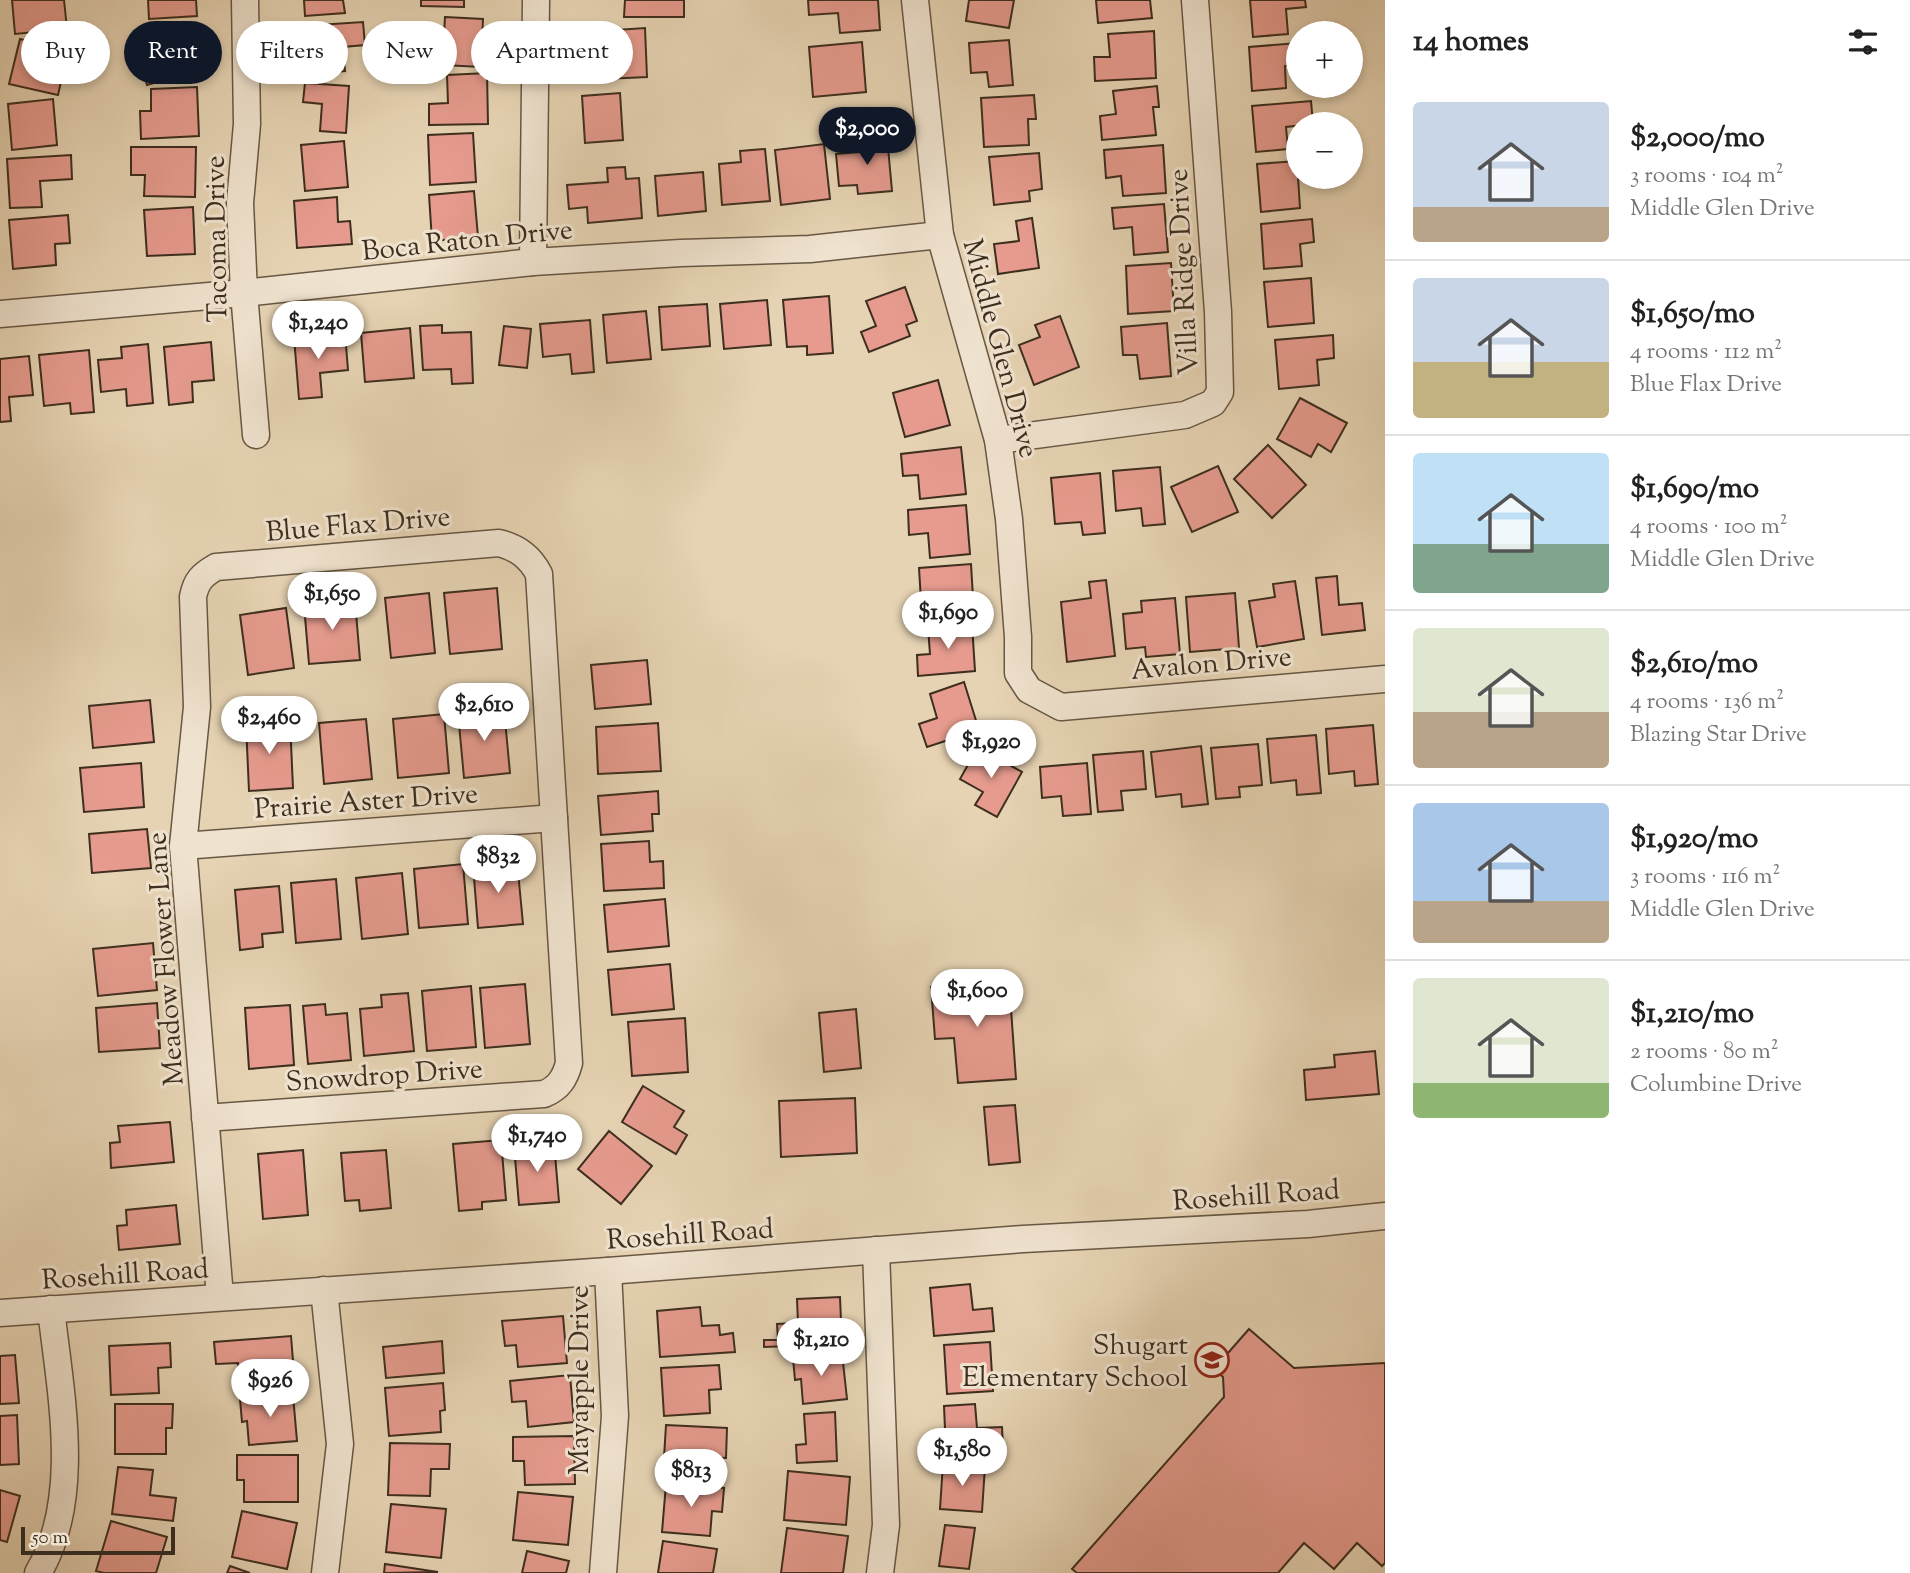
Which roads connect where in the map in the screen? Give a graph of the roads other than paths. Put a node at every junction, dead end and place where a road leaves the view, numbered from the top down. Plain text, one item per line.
1 (245, 0) edge
2 (536, 0) edge
3 (915, 0) edge
4 (1195, 0) edge
5 (940, 235) junction
6 (533, 262) junction
7 (244, 293) junction
8 (0, 314) edge
9 (256, 435) dead end
10 (998, 440) junction
11 (201, 576) joint
12 (1385, 679) edge
13 (1045, 700) joint
14 (554, 818) junction
15 (183, 846) junction
16 (205, 1118) junction
17 (1385, 1216) edge
18 (876, 1250) junction
19 (608, 1271) junction
20 (324, 1290) junction
21 (220, 1297) junction
22 (51, 1309) junction
23 (0, 1313) edge
24 (38, 1573) edge
25 (325, 1573) edge
26 (603, 1573) edge
27 (880, 1573) edge

1 - 7 street, Tacoma Drive
2 - 6 street
3 - 5 street, Middle Glen Drive
4 - 10 street, Villa Ridge Drive
5 - 6 street, Boca Raton Drive
5 - 10 street, Middle Glen Drive
6 - 7 street, Boca Raton Drive
7 - 8 street, Boca Raton Drive
7 - 9 street, Tacoma Drive
10 - 13 street, Middle Glen Drive
11 - 14 street, Blue Flax Drive
11 - 15 street, Meadow Flower Lane
12 - 13 street, Avalon Drive
14 - 15 street, Prairie Aster Drive
14 - 16 street, Snowdrop Drive
15 - 16 street, Meadow Flower Lane
16 - 21 street, Meadow Flower Lane
17 - 18 street, Rosehill Road
18 - 19 street, Rosehill Road
18 - 27 street
19 - 20 street, Rosehill Road
19 - 26 street, Mayapple Drive
20 - 21 street, Rosehill Road
20 - 25 street
21 - 22 street, Rosehill Road
22 - 23 street, Rosehill Road
22 - 24 street

